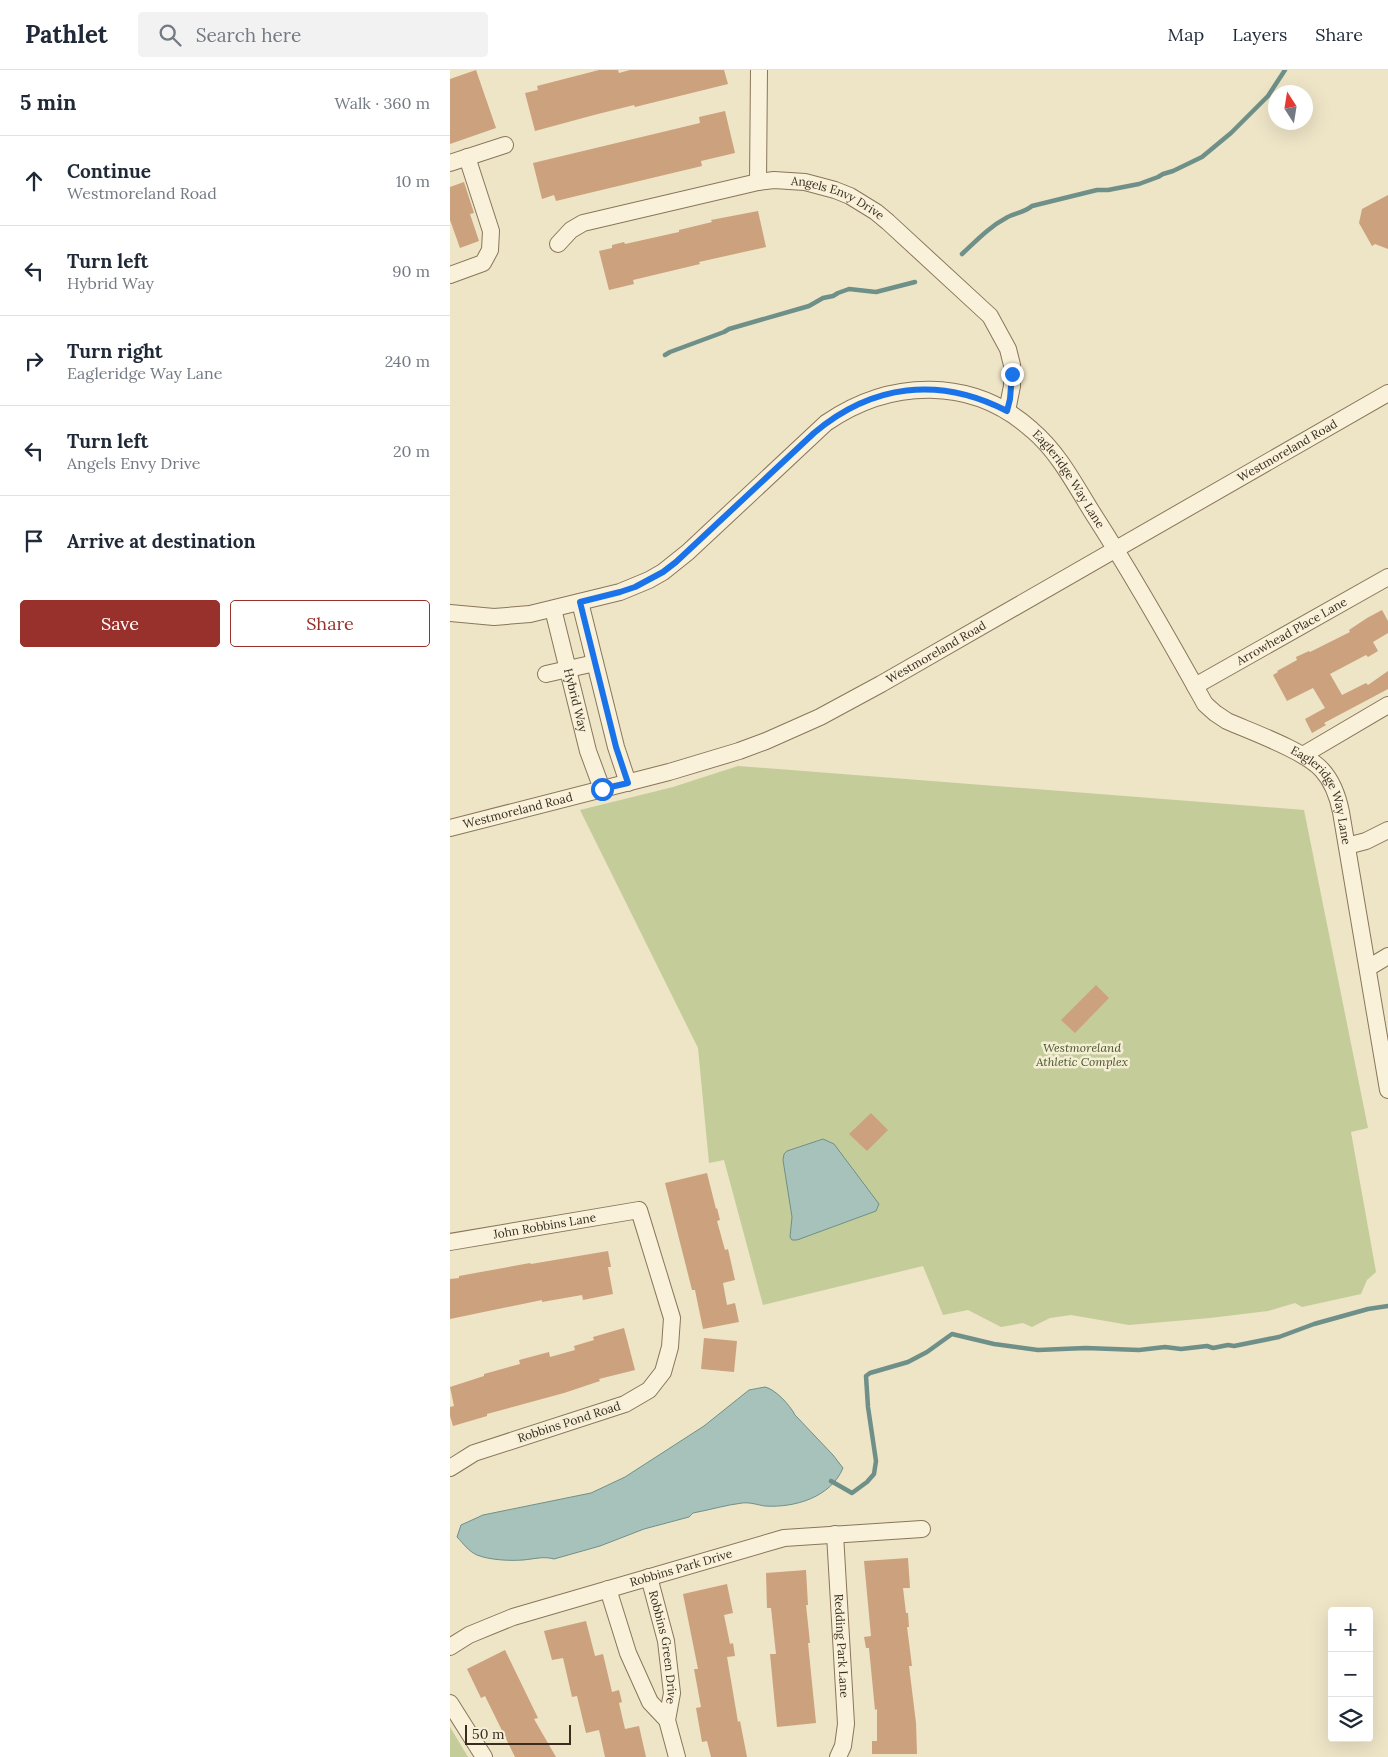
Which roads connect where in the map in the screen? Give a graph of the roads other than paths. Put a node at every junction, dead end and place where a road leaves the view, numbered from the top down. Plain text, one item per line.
1 (759, 70) edge
2 (504, 145) dead end
3 (468, 157) junction
4 (450, 163) edge
5 (758, 182) junction
6 (558, 244) dead end
7 (450, 275) edge
8 (1388, 393) edge
9 (1007, 411) junction
10 (1116, 549) junction
11 (1388, 577) edge
12 (580, 602) junction
13 (553, 609) junction
14 (450, 613) edge
15 (595, 663) junction
16 (568, 670) junction
17 (546, 674) dead end
18 (1195, 686) junction
19 (1388, 705) edge
20 (1303, 755) junction
21 (628, 783) junction
22 (602, 789) junction
23 (450, 828) edge
24 (1388, 830) edge
25 (1347, 846) junction
26 (1388, 956) edge
27 (1368, 968) junction
28 (1388, 1088) edge
29 (639, 1210) joint
30 (450, 1242) edge
31 (450, 1468) edge
32 (922, 1529) dead end
33 (835, 1534) junction
34 (649, 1577) junction
35 (608, 1589) junction
36 (450, 1647) edge
37 (450, 1703) edge
38 (667, 1720) junction
39 (484, 1757) edge
40 (677, 1757) edge
41 (838, 1757) edge

1 - 5 street
2 - 3 street
3 - 4 street
3 - 7 street
5 - 6 street, Angels Envy Drive
5 - 9 street, Angels Envy Drive
8 - 10 street, Westmoreland Road
9 - 10 street, Eagleridge Way Lane
9 - 12 street, Eagleridge Way Lane
10 - 18 street, Eagleridge Way Lane
10 - 21 street, Westmoreland Road
11 - 18 street, Arrowhead Place Lane
12 - 13 street, Eagleridge Way Lane
12 - 15 street
13 - 14 street, Eagleridge Way Lane
13 - 16 street, Hybrid Way
15 - 16 street
15 - 21 street
16 - 17 street
16 - 22 street, Hybrid Way
18 - 20 street, Eagleridge Way Lane
19 - 20 street
20 - 25 street, Eagleridge Way Lane
21 - 22 street, Westmoreland Road
22 - 23 street, Westmoreland Road
24 - 25 street
25 - 27 street, Eagleridge Way Lane
26 - 27 street
27 - 28 street, Eagleridge Way Lane
29 - 30 street, John Robbins Lane
29 - 31 street, Robbins Pond Road
32 - 33 street, Robbins Park Drive
33 - 34 street, Robbins Park Drive
33 - 41 street, Redding Park Lane
34 - 35 street, Robbins Park Drive
34 - 38 street, Robbins Green Drive
35 - 36 street, Robbins Park Drive
35 - 38 street, Robbins Green Drive
37 - 39 street
38 - 40 street, Robbins Green Drive

